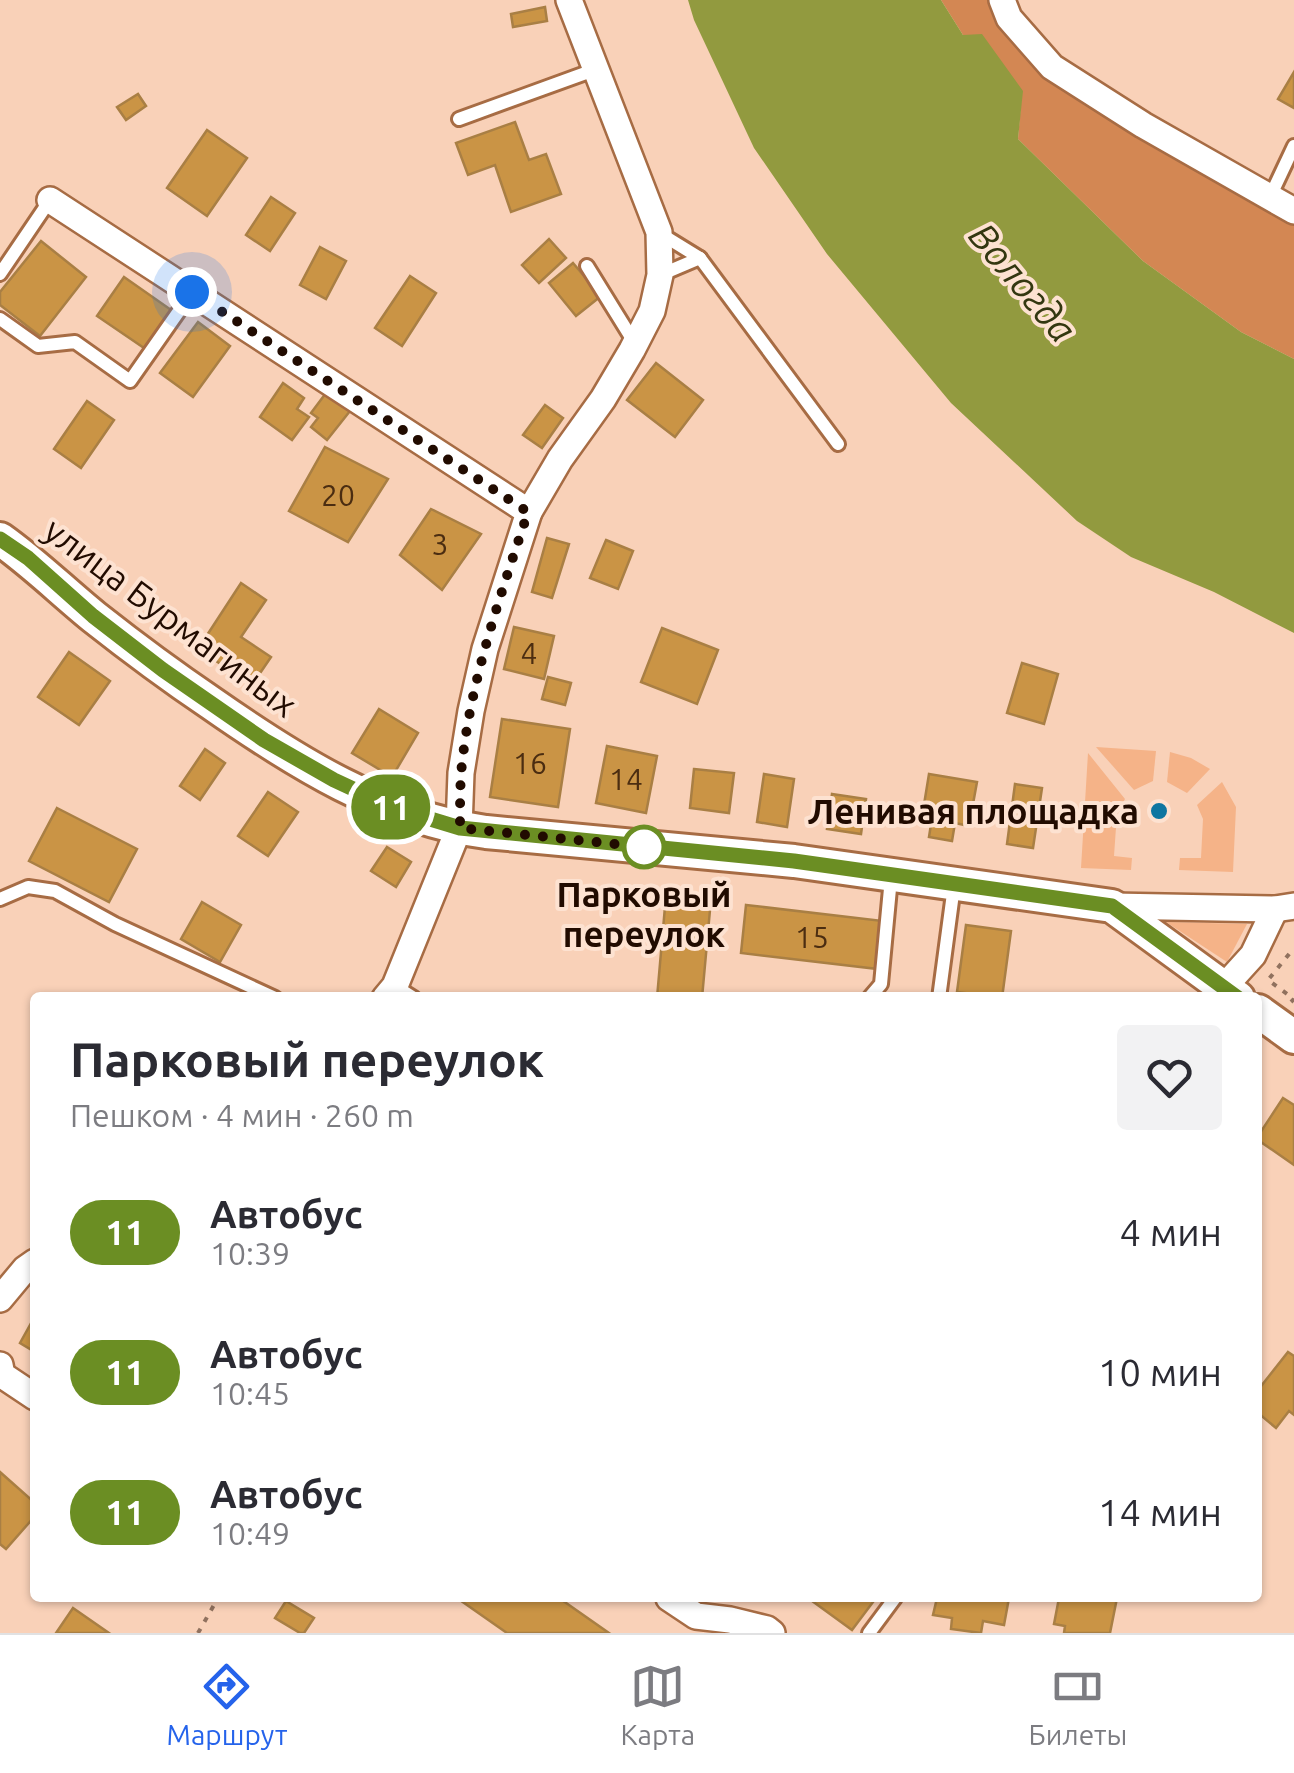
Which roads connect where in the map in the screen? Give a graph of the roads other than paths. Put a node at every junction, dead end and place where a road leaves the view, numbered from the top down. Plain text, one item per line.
1 (569, 0) edge
2 (1002, 0) edge
3 (594, 70) junction
4 (459, 119) dead end
5 (1294, 146) edge
6 (1270, 198) junction
7 (50, 200) joint
8 (1294, 211) edge
9 (659, 232) junction
10 (700, 258) junction
11 (587, 266) dead end
12 (0, 274) edge
13 (660, 275) junction
14 (192, 292) junction
15 (0, 318) edge
16 (636, 344) junction
17 (838, 444) dead end
18 (528, 512) junction
19 (0, 539) edge
20 (460, 828) junction
21 (892, 875) junction
22 (954, 884) junction
23 (0, 898) edge
24 (1112, 906) junction
25 (1284, 907) edge
26 (262, 992) edge
27 (399, 992) edge
28 (874, 992) edge
29 (940, 992) edge
30 (1222, 992) edge
31 (1226, 992) edge
32 (1262, 1014) edge
33 (1294, 1038) edge
34 (30, 1266) edge
35 (0, 1299) edge
36 (0, 1365) edge
37 (30, 1394) edge
38 (675, 1602) edge
39 (745, 1602) edge
40 (892, 1602) edge
41 (725, 1626) edge
42 (772, 1633) edge
43 (869, 1633) edge

1 - 3 street
2 - 6 street
3 - 4 lane
3 - 9 street
5 - 6 lane
6 - 8 street
7 - 12 lane
7 - 14 street
9 - 10 lane
9 - 13 street
10 - 13 lane
10 - 17 lane
11 - 16 lane
13 - 16 street
14 - 15 lane
14 - 18 street
16 - 18 street
18 - 20 street
19 - 20 street, улица Бурмагиных
20 - 21 street, улица Бурмагиных
20 - 27 street
21 - 22 street, улица Бурмагиных
21 - 28 lane
22 - 24 street, улица Бурмагиных
22 - 29 lane
23 - 26 lane
24 - 25 street, улица Бурмагиных
24 - 30 street
25 - 31 street
32 - 33 street
34 - 35 street
36 - 37 street
38 - 41 street
39 - 41 street
40 - 43 lane
41 - 42 street

